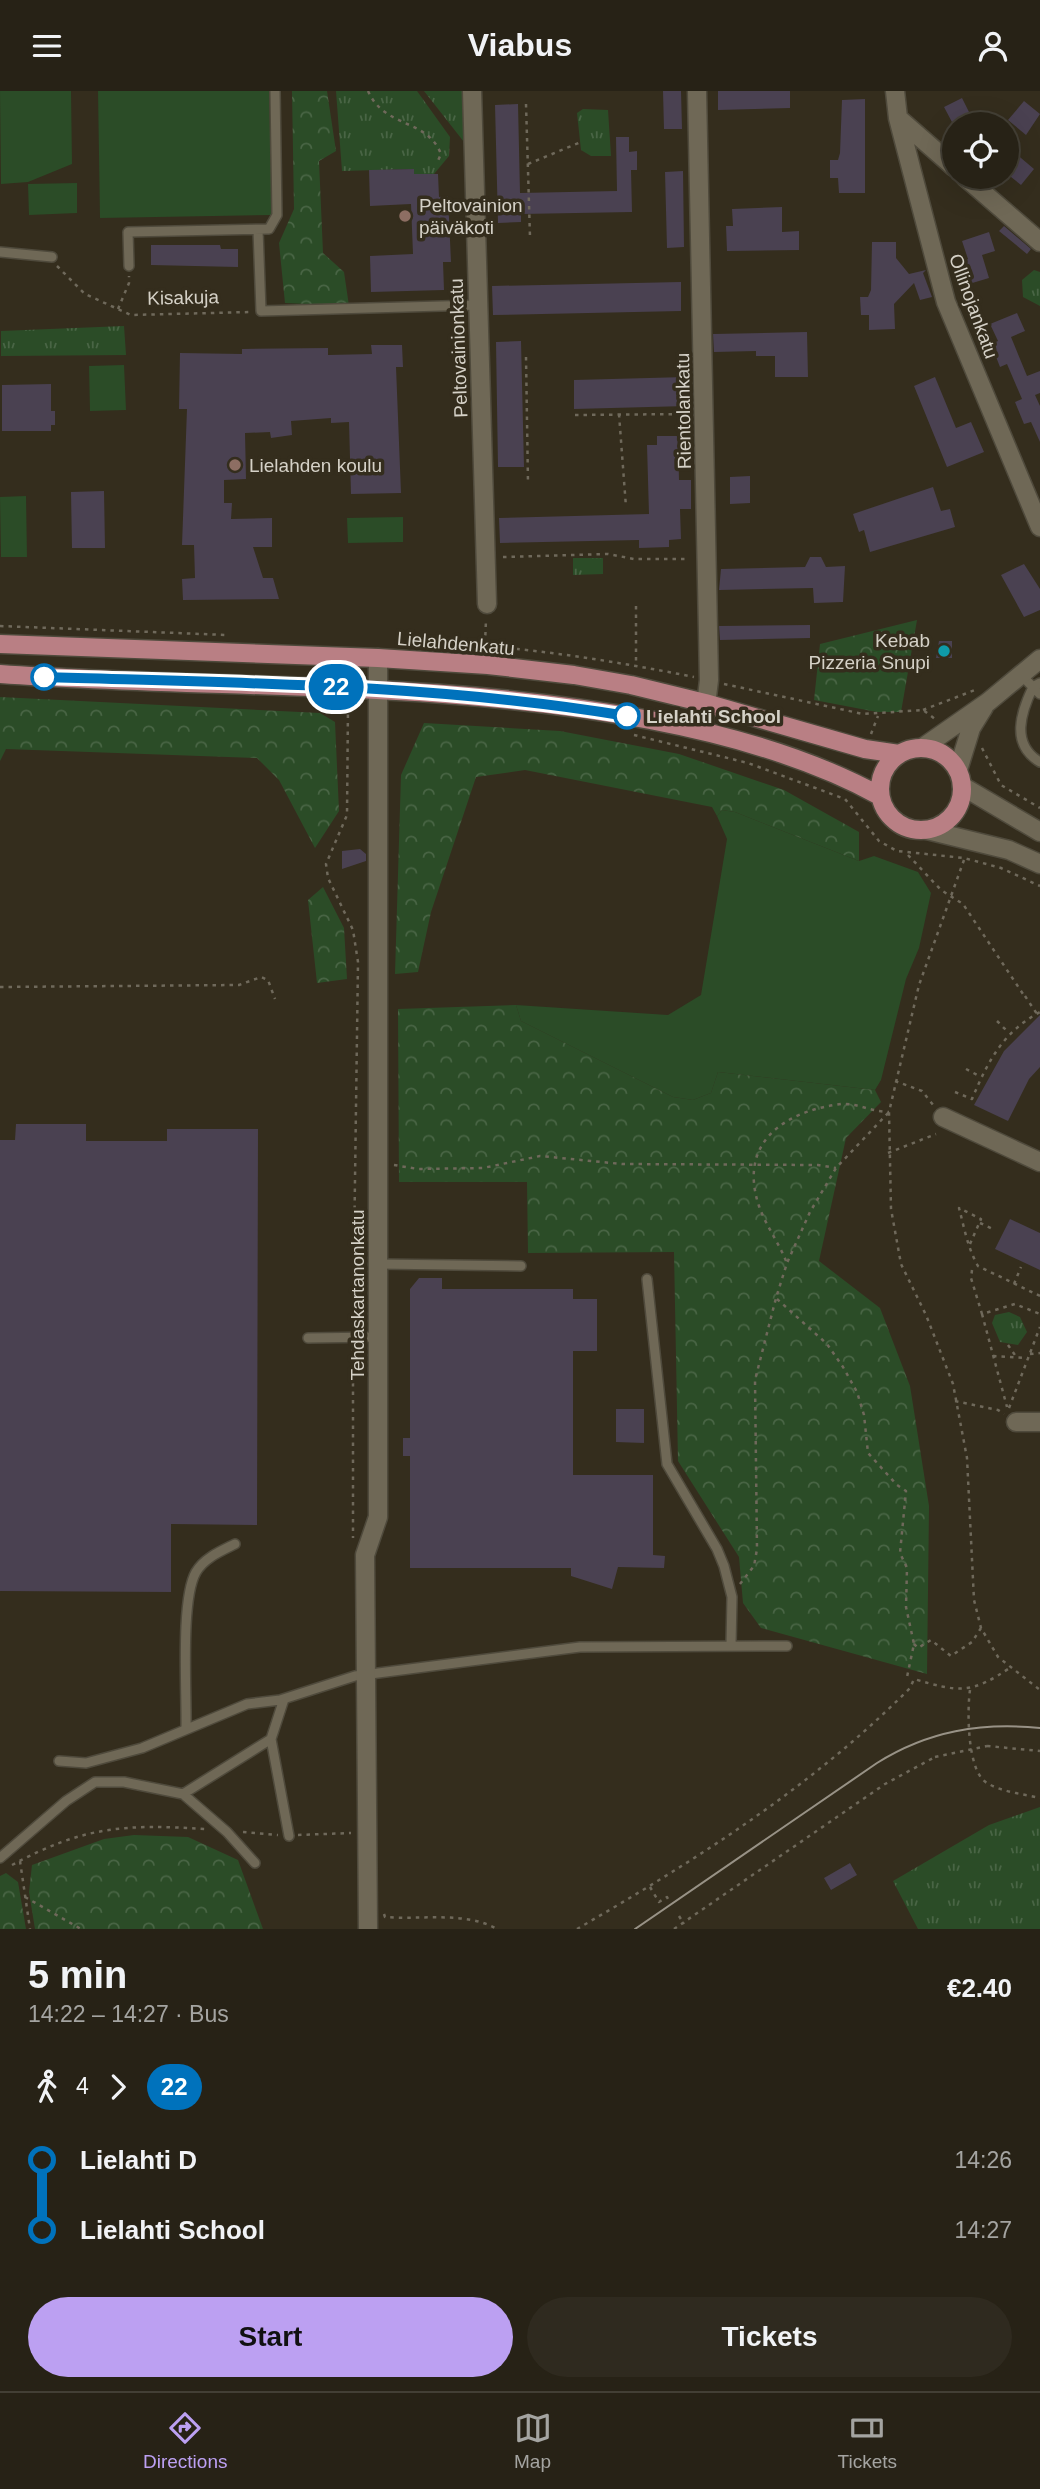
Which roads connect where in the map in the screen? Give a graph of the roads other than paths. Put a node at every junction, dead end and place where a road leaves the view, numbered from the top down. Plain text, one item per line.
1 (275, 91) edge
2 (472, 91) edge
3 (697, 91) edge
4 (895, 91) edge
5 (898, 118) junction
6 (942, 156) edge
7 (979, 189) edge
8 (258, 230) junction
9 (1040, 242) edge
10 (0, 252) edge
11 (52, 257) road end
12 (129, 266) dead end
13 (478, 305) junction
14 (1040, 527) edge
15 (486, 604) road end
16 (0, 644) edge
17 (378, 658) junction
18 (1040, 659) edge
19 (0, 674) edge
20 (1034, 685) edge
21 (985, 693) junction
22 (377, 697) junction
23 (705, 703) junction
24 (703, 730) junction
25 (922, 748) junction
26 (899, 754) junction
27 (1040, 762) edge
28 (960, 778) junction
29 (880, 796) junction
30 (927, 829) junction
31 (1040, 832) edge
32 (1040, 864) edge
33 (939, 1125) road end
34 (1040, 1162) edge
35 (378, 1264) junction
36 (522, 1266) dead end
37 (647, 1279) dead end
38 (378, 1337) junction
39 (308, 1338) dead end
40 (1010, 1412) road end
41 (1040, 1422) edge
42 (235, 1544) dead end
43 (731, 1645) junction
44 (787, 1646) dead end
45 (366, 1675) junction
46 (284, 1699) junction
47 (186, 1729) junction
48 (271, 1739) junction
49 (59, 1761) dead end
50 (183, 1794) junction
51 (289, 1836) road end
52 (0, 1858) edge
53 (255, 1863) dead end
54 (368, 1929) edge

1 - 8 lane
2 - 13 street, Peltovainionkatu
3 - 23 street, Rientolankatu
4 - 5 street, Ollinojankatu
5 - 6 street
5 - 14 street, Ollinojankatu
7 - 9 street
8 - 12 lane
8 - 13 lane
10 - 11 lane
13 - 15 street, Peltovainionkatu
16 - 17 main road, Lielahdenkatu
17 - 22 street, Tehdaskartanonkatu
17 - 23 main road, Lielahdenkatu
18 - 20 street
19 - 22 main road
20 - 21 street
20 - 27 lane
21 - 25 street
21 - 28 street
22 - 24 main road
22 - 35 street, Tehdaskartanonkatu
23 - 24 street, Rientolankatu
23 - 26 main road, Lielahdenkatu
24 - 29 main road
25 - 26 main road
25 - 28 main road
26 - 29 main road
28 - 30 main road
28 - 31 street
29 - 30 main road
30 - 32 street
33 - 34 street
35 - 36 lane
35 - 38 street, Tehdaskartanonkatu
37 - 43 lane
38 - 39 lane
38 - 45 street, Tehdaskartanonkatu
40 - 41 street
42 - 47 lane
43 - 44 lane
43 - 45 lane
45 - 46 lane
45 - 54 street, Tehdaskartanonkatu
46 - 47 lane
46 - 48 lane
47 - 49 lane
48 - 50 lane
48 - 51 lane
50 - 52 lane
50 - 53 lane

